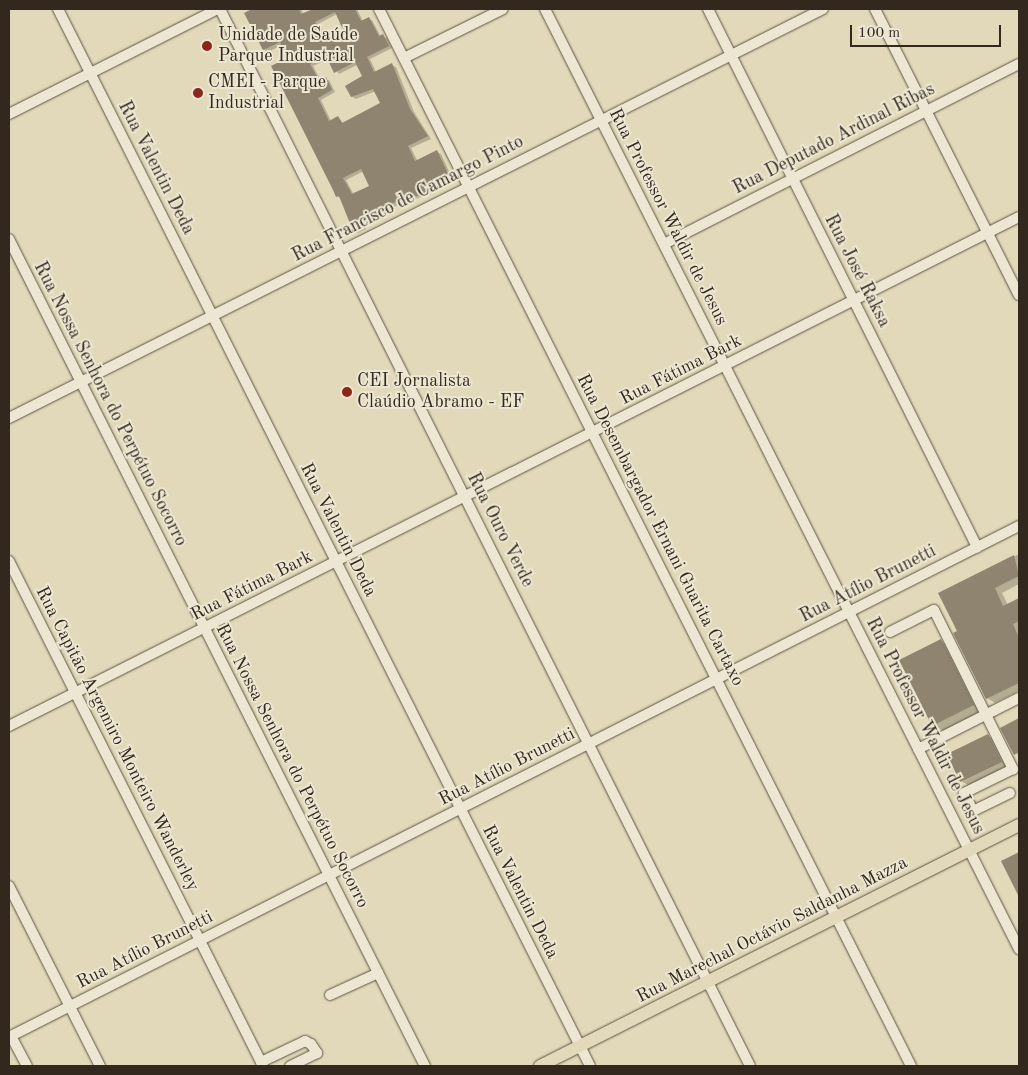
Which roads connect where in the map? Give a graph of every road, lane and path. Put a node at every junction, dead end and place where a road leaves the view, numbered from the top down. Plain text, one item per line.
1 (58, 9) edge
2 (219, 9) edge
3 (379, 9) edge
4 (503, 9) edge
5 (545, 9) edge
6 (708, 9) edge
7 (823, 9) edge
8 (875, 9) edge
9 (731, 55) junction
10 (404, 58) junction
11 (1019, 64) edge
12 (90, 73) junction
13 (926, 111) junction
14 (9, 114) edge
15 (601, 120) junction
16 (793, 179) junction
17 (469, 187) junction
18 (1019, 217) edge
19 (988, 233) junction
20 (9, 239) edge
21 (664, 244) junction
22 (342, 251) junction
23 (1019, 295) edge
24 (854, 301) junction
25 (212, 316) junction
26 (725, 366) junction
27 (81, 382) junction
28 (9, 418) edge
29 (592, 432) junction
30 (464, 497) junction
31 (1019, 526) edge
32 (977, 547) junction
33 (9, 561) edge
34 (336, 562) junction
35 (849, 612) junction
36 (204, 628) junction
37 (890, 632) dead end
38 (716, 679) junction
39 (75, 693) junction
40 (1019, 698) edge
41 (986, 715) junction
42 (9, 726) edge
43 (588, 744) junction
44 (918, 749) junction
45 (1010, 793) dead end
46 (460, 809) junction
47 (1019, 825) edge
48 (969, 850) junction
49 (329, 875) junction
50 (9, 886) edge
51 (836, 917) junction
52 (200, 940) junction
53 (1019, 949) edge
54 (378, 973) junction
55 (708, 982) junction
56 (330, 995) dead end
57 (69, 1006) junction
58 (10, 1036) edge
59 (580, 1046) junction
60 (262, 1064) edge
61 (27, 1066) edge
62 (100, 1066) edge
63 (290, 1066) edge
64 (425, 1066) edge
65 (540, 1066) edge
66 (590, 1066) edge
67 (750, 1066) edge
68 (911, 1066) edge

1 - 12 street, Rua Valentin Deda
2 - 12 street
2 - 22 street, Rua Ouro Verde
3 - 10 street, Rua Desembargador Ernani Guarita Cartaxo
4 - 10 street
5 - 15 street, Rua Professor Waldir de Jesus
6 - 9 street, Rua José Raksa
7 - 9 street, Rua Francisco de Camargo Pinto
8 - 13 street
9 - 15 street, Rua Francisco de Camargo Pinto
9 - 16 street, Rua José Raksa
10 - 17 street, Rua Desembargador Ernani Guarita Cartaxo
11 - 13 street, Rua Deputado Ardinal Ribas
12 - 14 street
12 - 25 street, Rua Valentin Deda
13 - 16 street, Rua Deputado Ardinal Ribas
13 - 19 street
15 - 17 street, Rua Francisco de Camargo Pinto
15 - 21 street, Rua Professor Waldir de Jesus
16 - 21 street, Rua Deputado Ardinal Ribas
16 - 24 street, Rua José Raksa
17 - 22 street, Rua Francisco de Camargo Pinto
17 - 29 street, Rua Desembargador Ernani Guarita Cartaxo
18 - 19 street, Rua Fátima Bark
19 - 23 street
19 - 24 street, Rua Fátima Bark
20 - 27 street, Rua Nossa Senhora do Perpétuo Socorro
21 - 26 street, Rua Professor Waldir de Jesus
22 - 25 street, Rua Francisco de Camargo Pinto
22 - 30 street, Rua Ouro Verde
24 - 26 street, Rua Fátima Bark
24 - 32 street, Rua José Raksa
25 - 27 street, Rua Francisco de Camargo Pinto
25 - 34 street, Rua Valentin Deda
26 - 29 street, Rua Fátima Bark
26 - 35 street, Rua Professor Waldir de Jesus
27 - 28 street, Rua Francisco de Camargo Pinto
27 - 36 street, Rua Nossa Senhora do Perpétuo Socorro
29 - 30 street, Rua Fátima Bark
29 - 38 street, Rua Desembargador Ernani Guarita Cartaxo
30 - 34 street, Rua Fátima Bark
30 - 43 street, Rua Ouro Verde
31 - 32 street, Rua Atílio Brunetti
32 - 35 street, Rua Atílio Brunetti
33 - 39 street, Rua Capitão Argemiro Monteiro Wanderley
34 - 36 street, Rua Fátima Bark
34 - 46 street, Rua Valentin Deda
35 - 38 street, Rua Atílio Brunetti
35 - 44 street, Rua Professor Waldir de Jesus
36 - 39 street, Rua Fátima Bark
36 - 49 street, Rua Nossa Senhora do Perpétuo Socorro
37 - 41 street
38 - 43 street, Rua Atílio Brunetti
38 - 51 street, Rua Desembargador Ernani Guarita Cartaxo
39 - 42 street, Rua Fátima Bark
39 - 52 street, Rua Capitão Argemiro Monteiro Wanderley
40 - 41 street
41 - 44 street
41 - 45 street
43 - 46 street, Rua Atílio Brunetti
43 - 55 street, Rua Ouro Verde
44 - 48 street, Rua Professor Waldir de Jesus
46 - 49 street, Rua Atílio Brunetti
46 - 59 street, Rua Valentin Deda
47 - 48 main road, Rua Marechal Octávio Saldanha Mazza
48 - 51 main road, Rua Marechal Octávio Saldanha Mazza
48 - 53 street, Rua Professor Waldir de Jesus
49 - 52 street, Rua Atílio Brunetti
49 - 54 street, Rua Nossa Senhora do Perpétuo Socorro
50 - 57 street
51 - 55 main road, Rua Marechal Octávio Saldanha Mazza
51 - 68 street, Rua Desembargador Ernani Guarita Cartaxo
52 - 57 street, Rua Atílio Brunetti
52 - 60 street, Rua Capitão Argemiro Monteiro Wanderley
54 - 56 street
54 - 64 street, Rua Nossa Senhora do Perpétuo Socorro
55 - 59 main road, Rua Marechal Octávio Saldanha Mazza
55 - 67 street, Rua Ouro Verde
57 - 58 street, Rua Atílio Brunetti
57 - 62 street
58 - 61 street
59 - 65 main road, Rua Marechal Octávio Saldanha Mazza
59 - 66 street, Rua Valentin Deda
60 - 63 street

